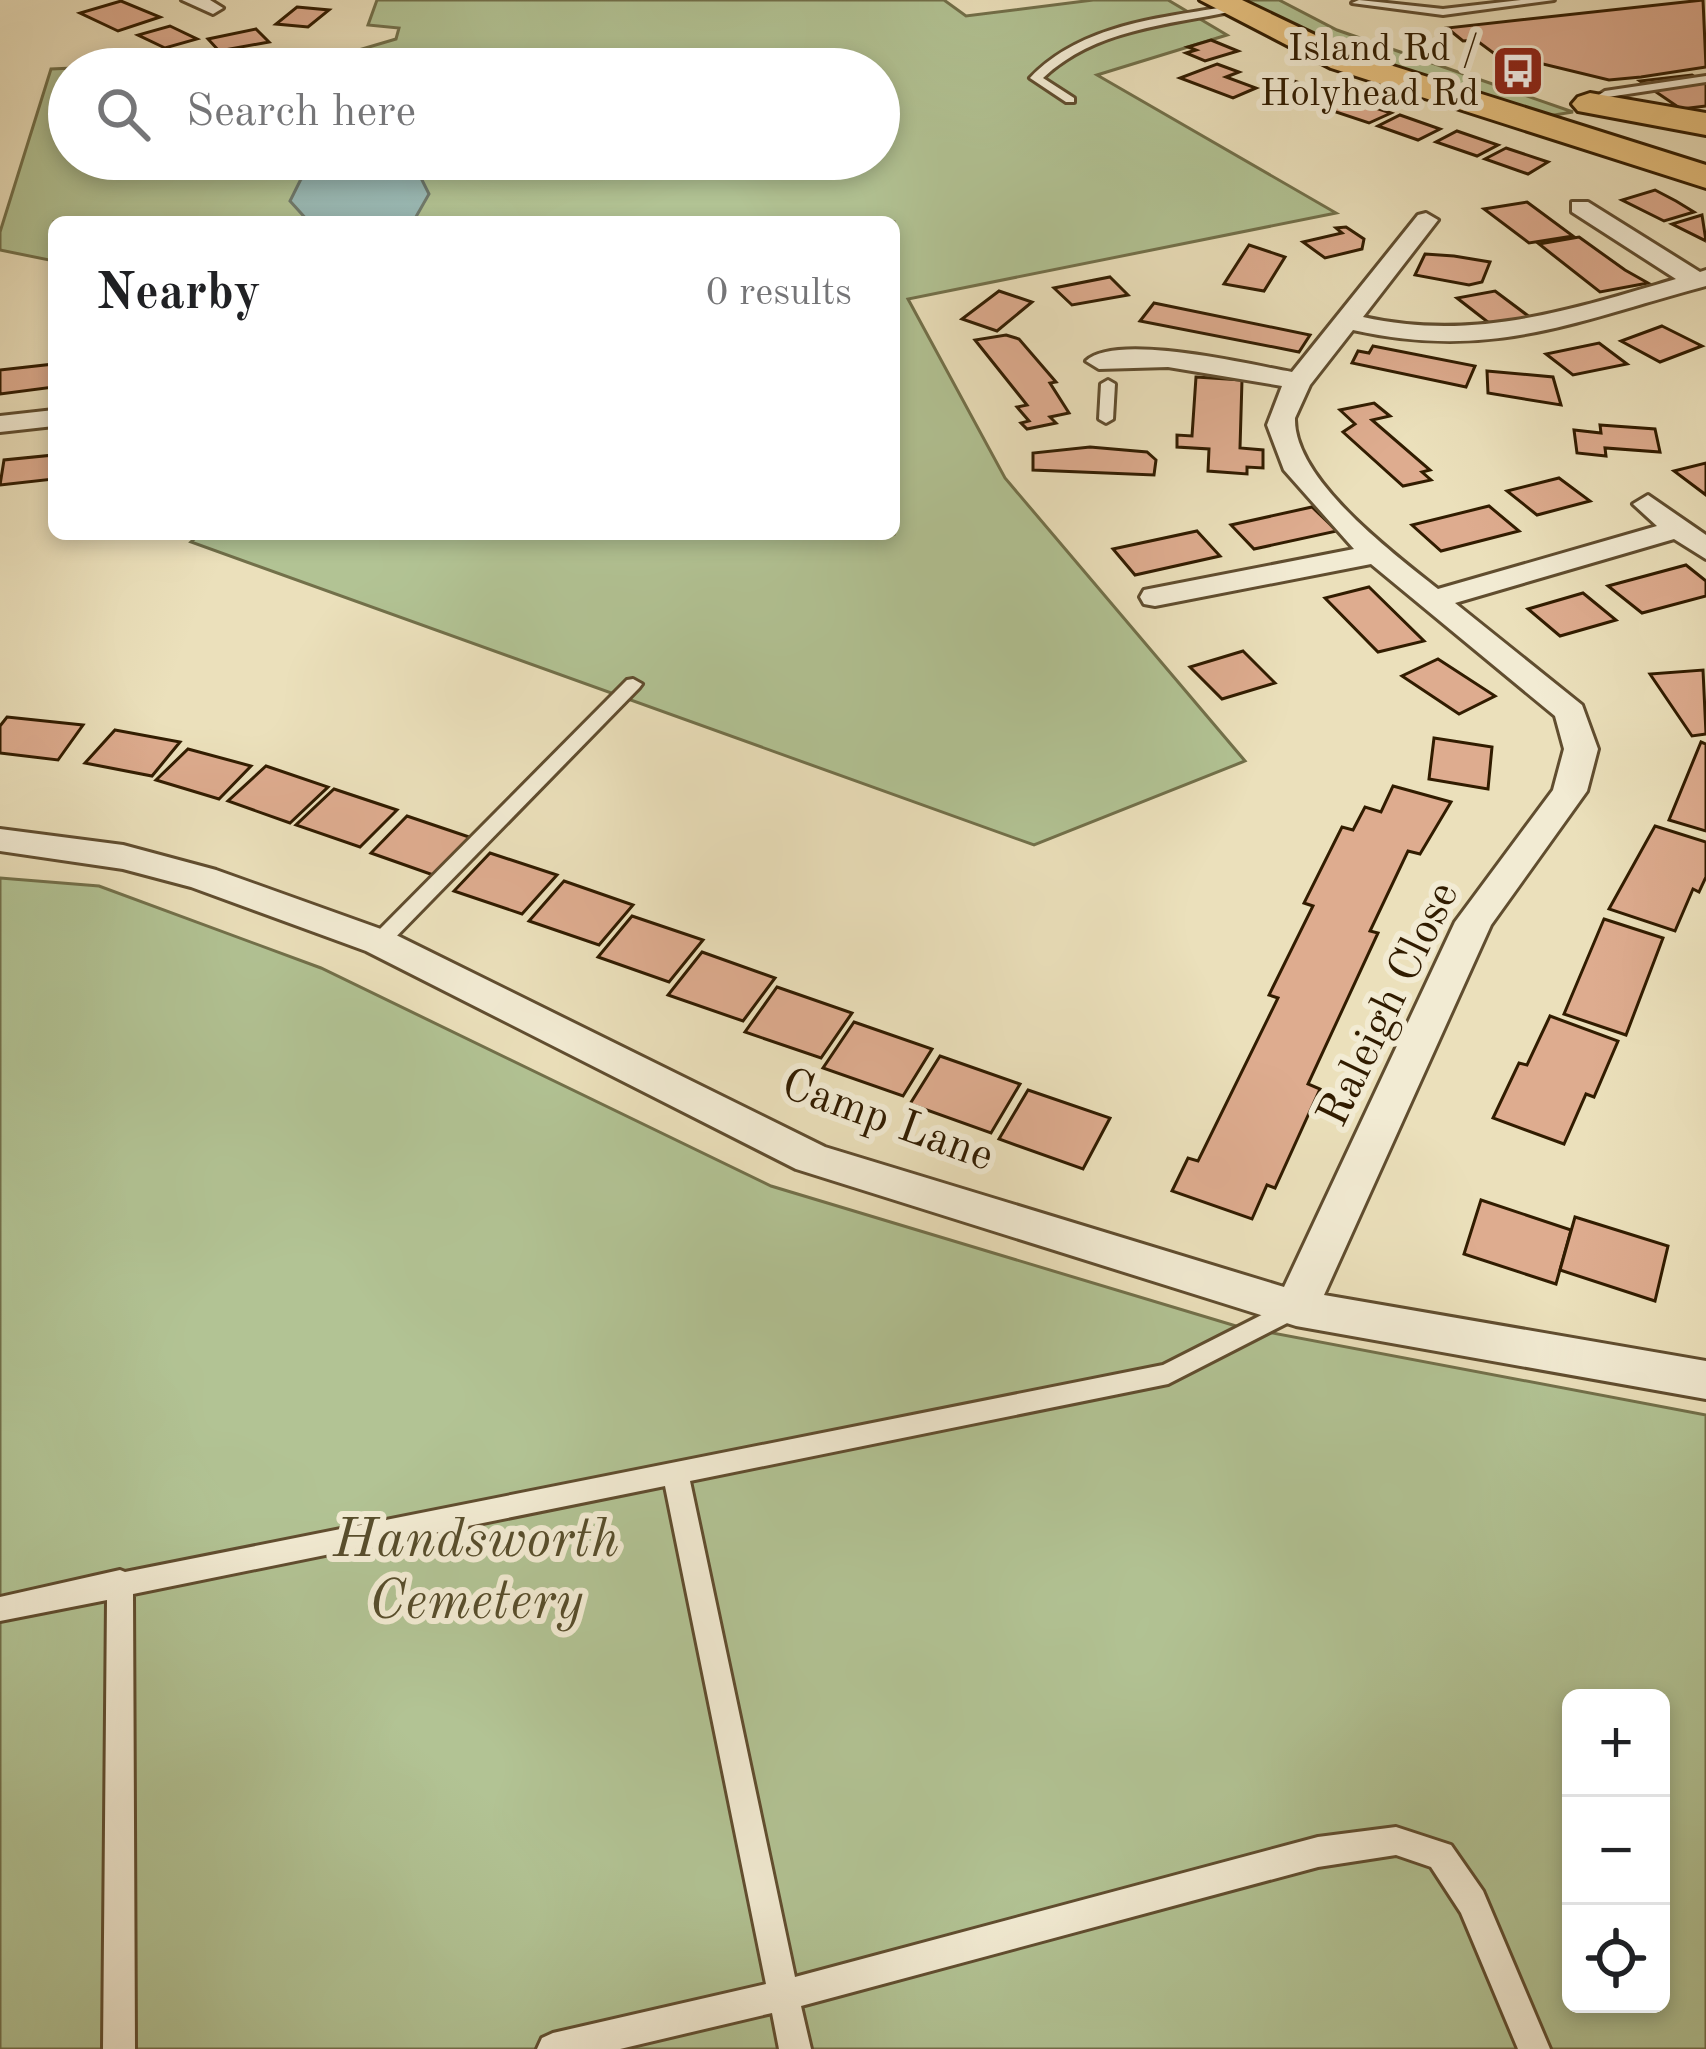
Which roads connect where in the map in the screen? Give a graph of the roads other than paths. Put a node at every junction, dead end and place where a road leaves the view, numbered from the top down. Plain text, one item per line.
1 (1549, 0) edge
2 (1357, 3) dead end
3 (1223, 4) edge
4 (1318, 9) dead end
5 (1706, 80) edge
6 (1070, 100) dead end
7 (1591, 104) junction
8 (1688, 123) edge
9 (1528, 124) junction
10 (1659, 164) junction
11 (1706, 177) edge
12 (1580, 207) dead end
13 (1426, 220) dead end
14 (1702, 279) edge
15 (1343, 320) junction
16 (1099, 362) joint
17 (1299, 381) junction
18 (48, 419) edge
19 (1106, 419) dead end
20 (0, 424) edge
21 (1648, 504) dead end
22 (1678, 529) junction
23 (1706, 550) edge
24 (1378, 553) junction
25 (1155, 597) dead end
26 (1437, 599) junction
27 (633, 684) dead end
28 (0, 841) edge
29 (379, 942) junction
30 (1296, 1308) junction
31 (1706, 1380) edge
32 (675, 1473) junction
33 (120, 1582) junction
34 (0, 1609) edge
35 (784, 1995) junction
36 (119, 2049) edge
37 (553, 2049) edge
38 (795, 2049) edge
39 (1534, 2049) edge

1 - 2 lane
3 - 6 lane
3 - 9 main road
4 - 7 main road
5 - 7 lane
7 - 8 main road
7 - 9 main road
8 - 10 main road
9 - 10 main road
10 - 11 main road
12 - 14 street
13 - 15 street, Raleigh Close
14 - 15 street
15 - 17 street, Raleigh Close
16 - 17 street
16 - 19 lane
17 - 24 street, Raleigh Close
18 - 20 street
21 - 22 street
22 - 23 street
22 - 26 street
24 - 25 street
24 - 26 street, Raleigh Close
26 - 30 street, Raleigh Close
27 - 29 lane
28 - 29 street, Camp Lane
29 - 30 street, Camp Lane
30 - 31 street, Camp Lane
30 - 32 lane
32 - 33 lane
32 - 35 lane
33 - 34 lane
33 - 36 lane
35 - 37 lane
35 - 38 lane
35 - 39 lane

